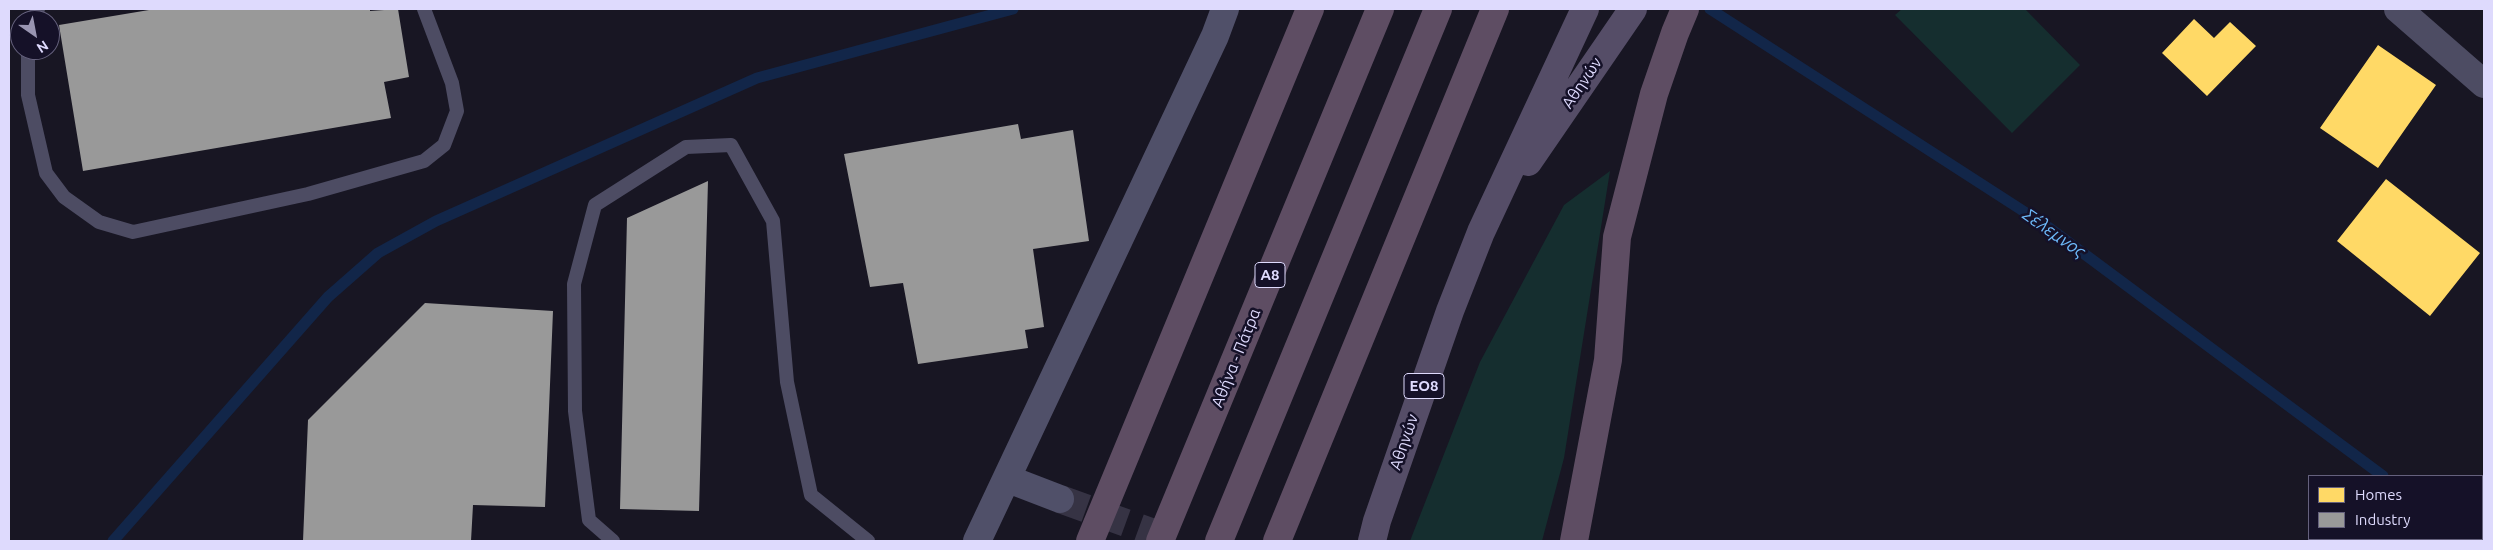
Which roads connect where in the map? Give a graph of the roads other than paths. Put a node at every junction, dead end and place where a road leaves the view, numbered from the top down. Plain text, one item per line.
1 (424, 9) edge
2 (1225, 9) edge
3 (1290, 9) edge
4 (1310, 9) edge
5 (1380, 9) edge
6 (1438, 9) edge
7 (1495, 9) edge
8 (1585, 9) edge
9 (1633, 9) edge
10 (1685, 9) edge
11 (2398, 9) edge
12 (28, 60) edge
13 (2484, 84) edge
14 (1253, 149) junction
15 (1481, 232) junction
16 (1008, 478) junction
17 (1060, 499) tunnel mouth
18 (864, 538) edge
19 (613, 541) edge
20 (847, 541) edge
21 (977, 541) edge
22 (1090, 541) edge
23 (1160, 541) edge
24 (1219, 541) edge
25 (1277, 541) edge
26 (1372, 541) edge
27 (1574, 541) edge

1 - 12 lane
2 - 16 street
3 - 14 highway
4 - 14 highway
5 - 23 highway, Αθήνα - Πάτρα / Α8
6 - 24 highway
7 - 25 highway
8 - 15 main road, Αθηνών / ΕΟ8
9 - 15 main road, Αθηνών / ΕΟ8
10 - 27 highway
11 - 13 street
14 - 22 highway
15 - 26 main road, Αθηνών / ΕΟ8
16 - 17 street
16 - 21 street
18 - 19 lane
18 - 20 lane

